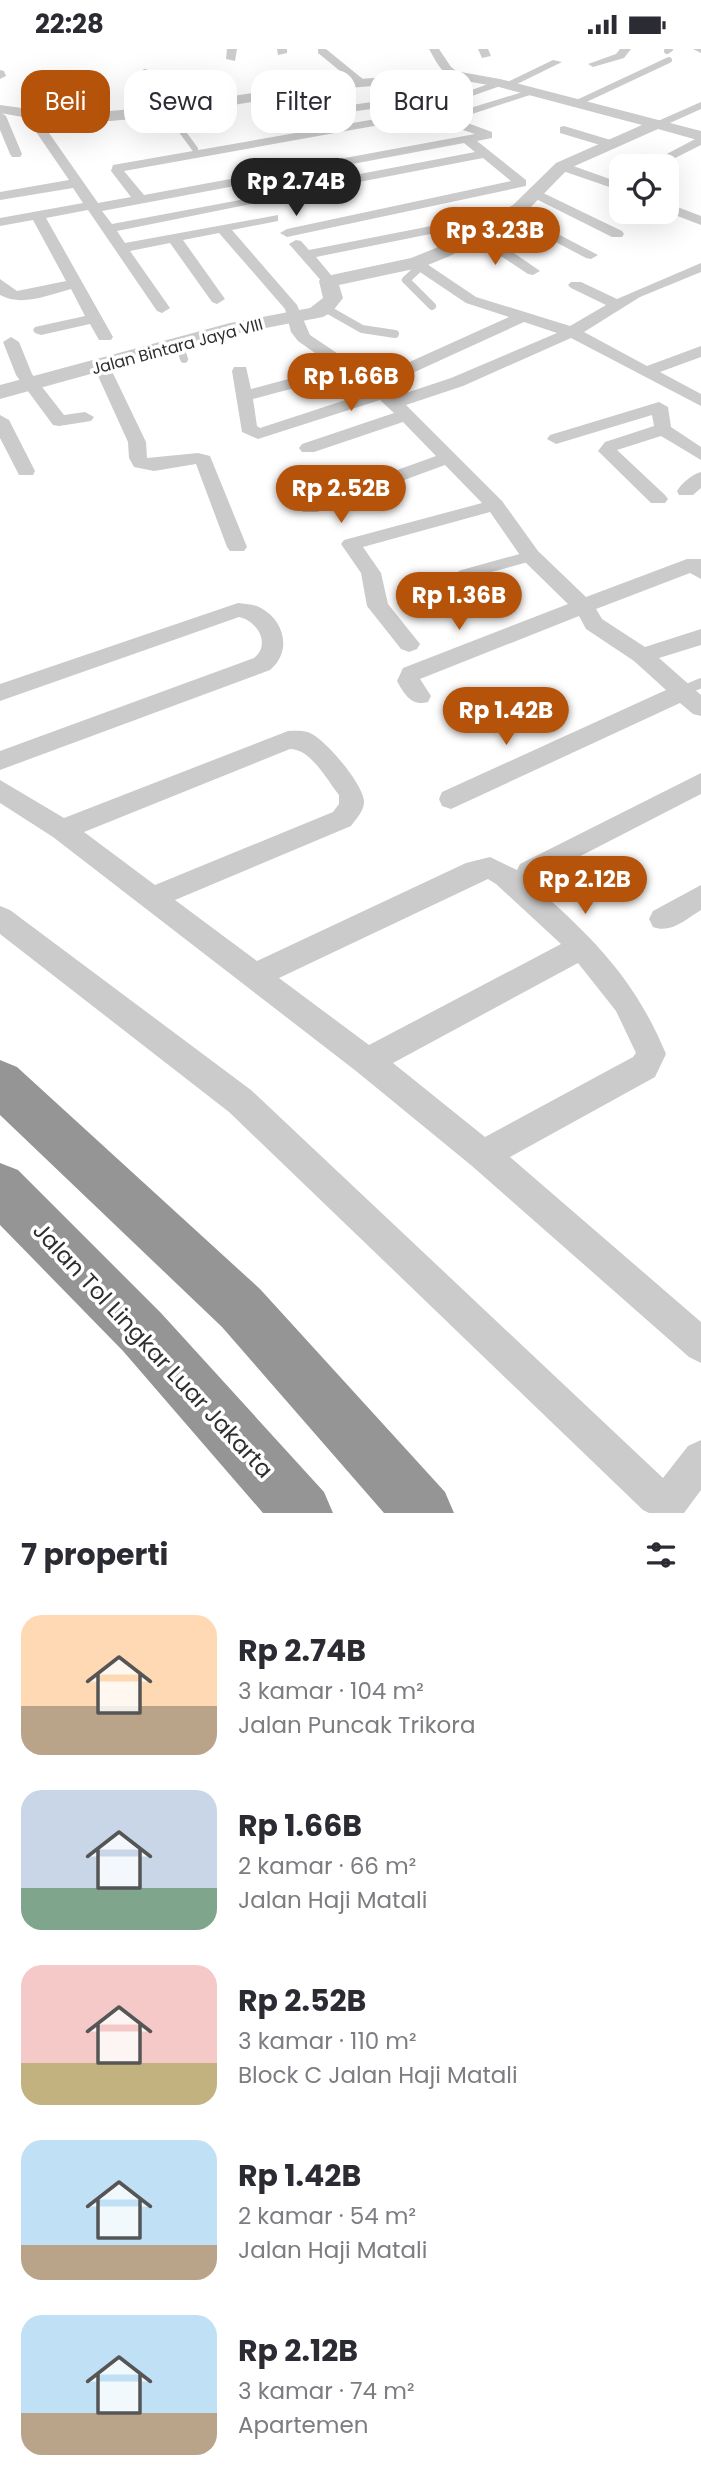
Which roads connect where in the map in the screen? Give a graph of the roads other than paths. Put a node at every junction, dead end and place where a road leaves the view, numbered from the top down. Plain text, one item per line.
1 (434, 49) edge
2 (626, 49) edge
3 (322, 51) edge
4 (669, 60) dead end
5 (557, 62) dead end
6 (593, 64) dead end
7 (448, 70) edge
8 (473, 78) edge
9 (370, 81) edge
10 (360, 82) junction
11 (503, 84) junction
12 (533, 92) junction
13 (473, 93) edge
14 (550, 97) junction
15 (237, 100) edge
16 (575, 104) junction
17 (701, 105) edge
18 (526, 109) dead end
19 (473, 110) edge
20 (0, 112) edge
21 (21, 114) edge
22 (657, 124) junction
23 (473, 129) edge
24 (564, 130) dead end
25 (43, 133) edge
26 (183, 133) edge
27 (316, 133) edge
28 (329, 133) edge
29 (701, 138) edge
30 (468, 140) junction
31 (610, 144) junction
32 (195, 149) dead end
33 (16, 154) dead end
34 (486, 154) junction
35 (671, 154) edge
36 (361, 159) junction
37 (562, 166) junction
38 (282, 173) junction
39 (240, 181) junction
40 (77, 183) junction
41 (521, 183) junction
42 (609, 183) edge
43 (540, 190) junction
44 (0, 196) edge
45 (140, 199) junction
46 (256, 199) junction
47 (93, 206) junction
48 (701, 209) edge
49 (679, 212) edge
50 (512, 214) junction
51 (686, 215) junction
52 (38, 216) junction
53 (273, 219) junction
54 (701, 221) edge
55 (0, 222) edge
56 (222, 228) junction
57 (108, 229) junction
58 (286, 233) junction
59 (477, 234) junction
60 (617, 234) dead end
61 (174, 238) junction
62 (121, 248) junction
63 (306, 255) junction
64 (591, 255) dead end
65 (418, 265) junction
66 (701, 267) edge
67 (533, 271) dead end
68 (329, 281) junction
69 (0, 283) edge
70 (75, 283) junction
71 (576, 285) dead end
72 (218, 299) dead end
73 (615, 304) junction
74 (432, 306) dead end
75 (162, 308) dead end
76 (325, 308) junction
77 (296, 317) junction
78 (522, 317) junction
79 (93, 319) junction
80 (41, 330) dead end
81 (572, 332) junction
82 (395, 334) dead end
83 (105, 337) dead end
84 (10, 342) dead end
85 (701, 351) edge
86 (101, 366) junction
87 (240, 371) dead end
88 (648, 371) junction
89 (307, 379) dead end
90 (668, 381) junction
91 (31, 383) junction
92 (0, 392) edge
93 (244, 397) junction
94 (389, 399) junction
95 (701, 401) edge
96 (659, 407) junction
97 (85, 417) dead end
98 (0, 420) edge
99 (663, 429) junction
100 (556, 439) dead end
101 (6, 445) edge
102 (308, 448) dead end
103 (701, 455) edge
104 (449, 457) junction
105 (26, 471) dead end
106 (701, 478) edge
107 (686, 491) dead end
108 (658, 499) dead end
109 (495, 505) junction
110 (310, 508) dead end
111 (237, 547) dead end
112 (531, 557) junction
113 (699, 565) edge
114 (462, 575) dead end
115 (584, 607) junction
116 (701, 637) edge
117 (409, 644) dead end
118 (642, 656) junction
119 (692, 687) edge
120 (0, 692) edge
121 (420, 696) dead end
122 (701, 708) edge
123 (0, 761) edge
124 (701, 783) edge
125 (0, 790) edge
126 (452, 799) dead end
127 (62, 829) junction
128 (529, 872) dead end
129 (701, 896) edge
130 (152, 898) junction
131 (0, 918) edge
132 (663, 919) dead end
133 (582, 947) junction
134 (255, 976) junction
135 (367, 1061) junction
136 (0, 1083) edge
137 (483, 1155) junction
138 (0, 1188) edge
139 (701, 1345) edge
140 (701, 1459) edge
141 (303, 1513) edge
142 (424, 1513) edge

1 - 7 street
2 - 6 street
3 - 10 street
4 - 16 lane
5 - 11 street
8 - 11 street
9 - 10 street
10 - 15 street
11 - 12 street
11 - 13 lane
12 - 14 street
12 - 19 street
14 - 16 street
14 - 18 street
16 - 22 street
17 - 22 street
20 - 21 street
20 - 33 street
22 - 29 street
22 - 31 street
23 - 30 street
24 - 31 street
25 - 40 street
26 - 32 lane
27 - 45 street
28 - 36 street
29 - 35 street
30 - 34 street
30 - 36 street
31 - 37 street
34 - 38 street
34 - 41 street
36 - 38 street
37 - 42 street
37 - 43 street
38 - 39 street
39 - 45 street
39 - 46 street
40 - 44 street
40 - 47 street
41 - 43 street
41 - 58 street
43 - 50 street
43 - 60 street
45 - 47 street
46 - 53 street
46 - 57 street
47 - 52 street
47 - 57 street
48 - 51 street
49 - 51 street
50 - 59 street
50 - 63 street
50 - 64 street
51 - 54 street
52 - 55 street
52 - 70 street
53 - 56 street
53 - 58 street
56 - 61 street
56 - 77 street
57 - 62 street
58 - 63 street
59 - 65 street
59 - 67 street
61 - 62 street
61 - 72 street
62 - 75 street
63 - 68 street
65 - 68 street
65 - 74 lane
65 - 78 street
66 - 73 street
68 - 76 street
69 - 70 street
70 - 79 street
71 - 73 street
73 - 81 street
76 - 77 street, Jalan Bintara Jaya VIII
76 - 82 lane
77 - 86 street, Jalan Bintara Jaya VIII
77 - 94 street
78 - 81 street
78 - 94 street
79 - 80 street
79 - 83 street
81 - 88 street
81 - 94 street
84 - 91 street
85 - 88 street
86 - 91 street, Jalan Bintara Jaya VIII
86 - 111 street
87 - 93 street
88 - 90 street
89 - 93 street
90 - 95 street
90 - 96 street
91 - 92 street, Jalan Bintara Jaya VIII
91 - 97 street
93 - 94 street
94 - 102 street
94 - 104 street
96 - 99 street
96 - 100 street
98 - 101 street
99 - 103 street
99 - 108 street
101 - 105 street
104 - 109 street
104 - 110 street
106 - 107 street
109 - 112 street
109 - 117 street
112 - 114 lane
112 - 115 street
113 - 115 street
115 - 118 street
115 - 121 street
116 - 118 street
118 - 119 street
119 - 122 street
119 - 126 street
120 - 123 street
124 - 128 street
125 - 127 street
127 - 130 street
127 - 130 street
129 - 132 street
130 - 134 street
131 - 140 street
133 - 134 street
133 - 135 street
133 - 137 street
134 - 135 street
135 - 137 street
136 - 142 highway
137 - 139 street
138 - 141 highway, Jalan Tol Lingkar Luar Jakarta

